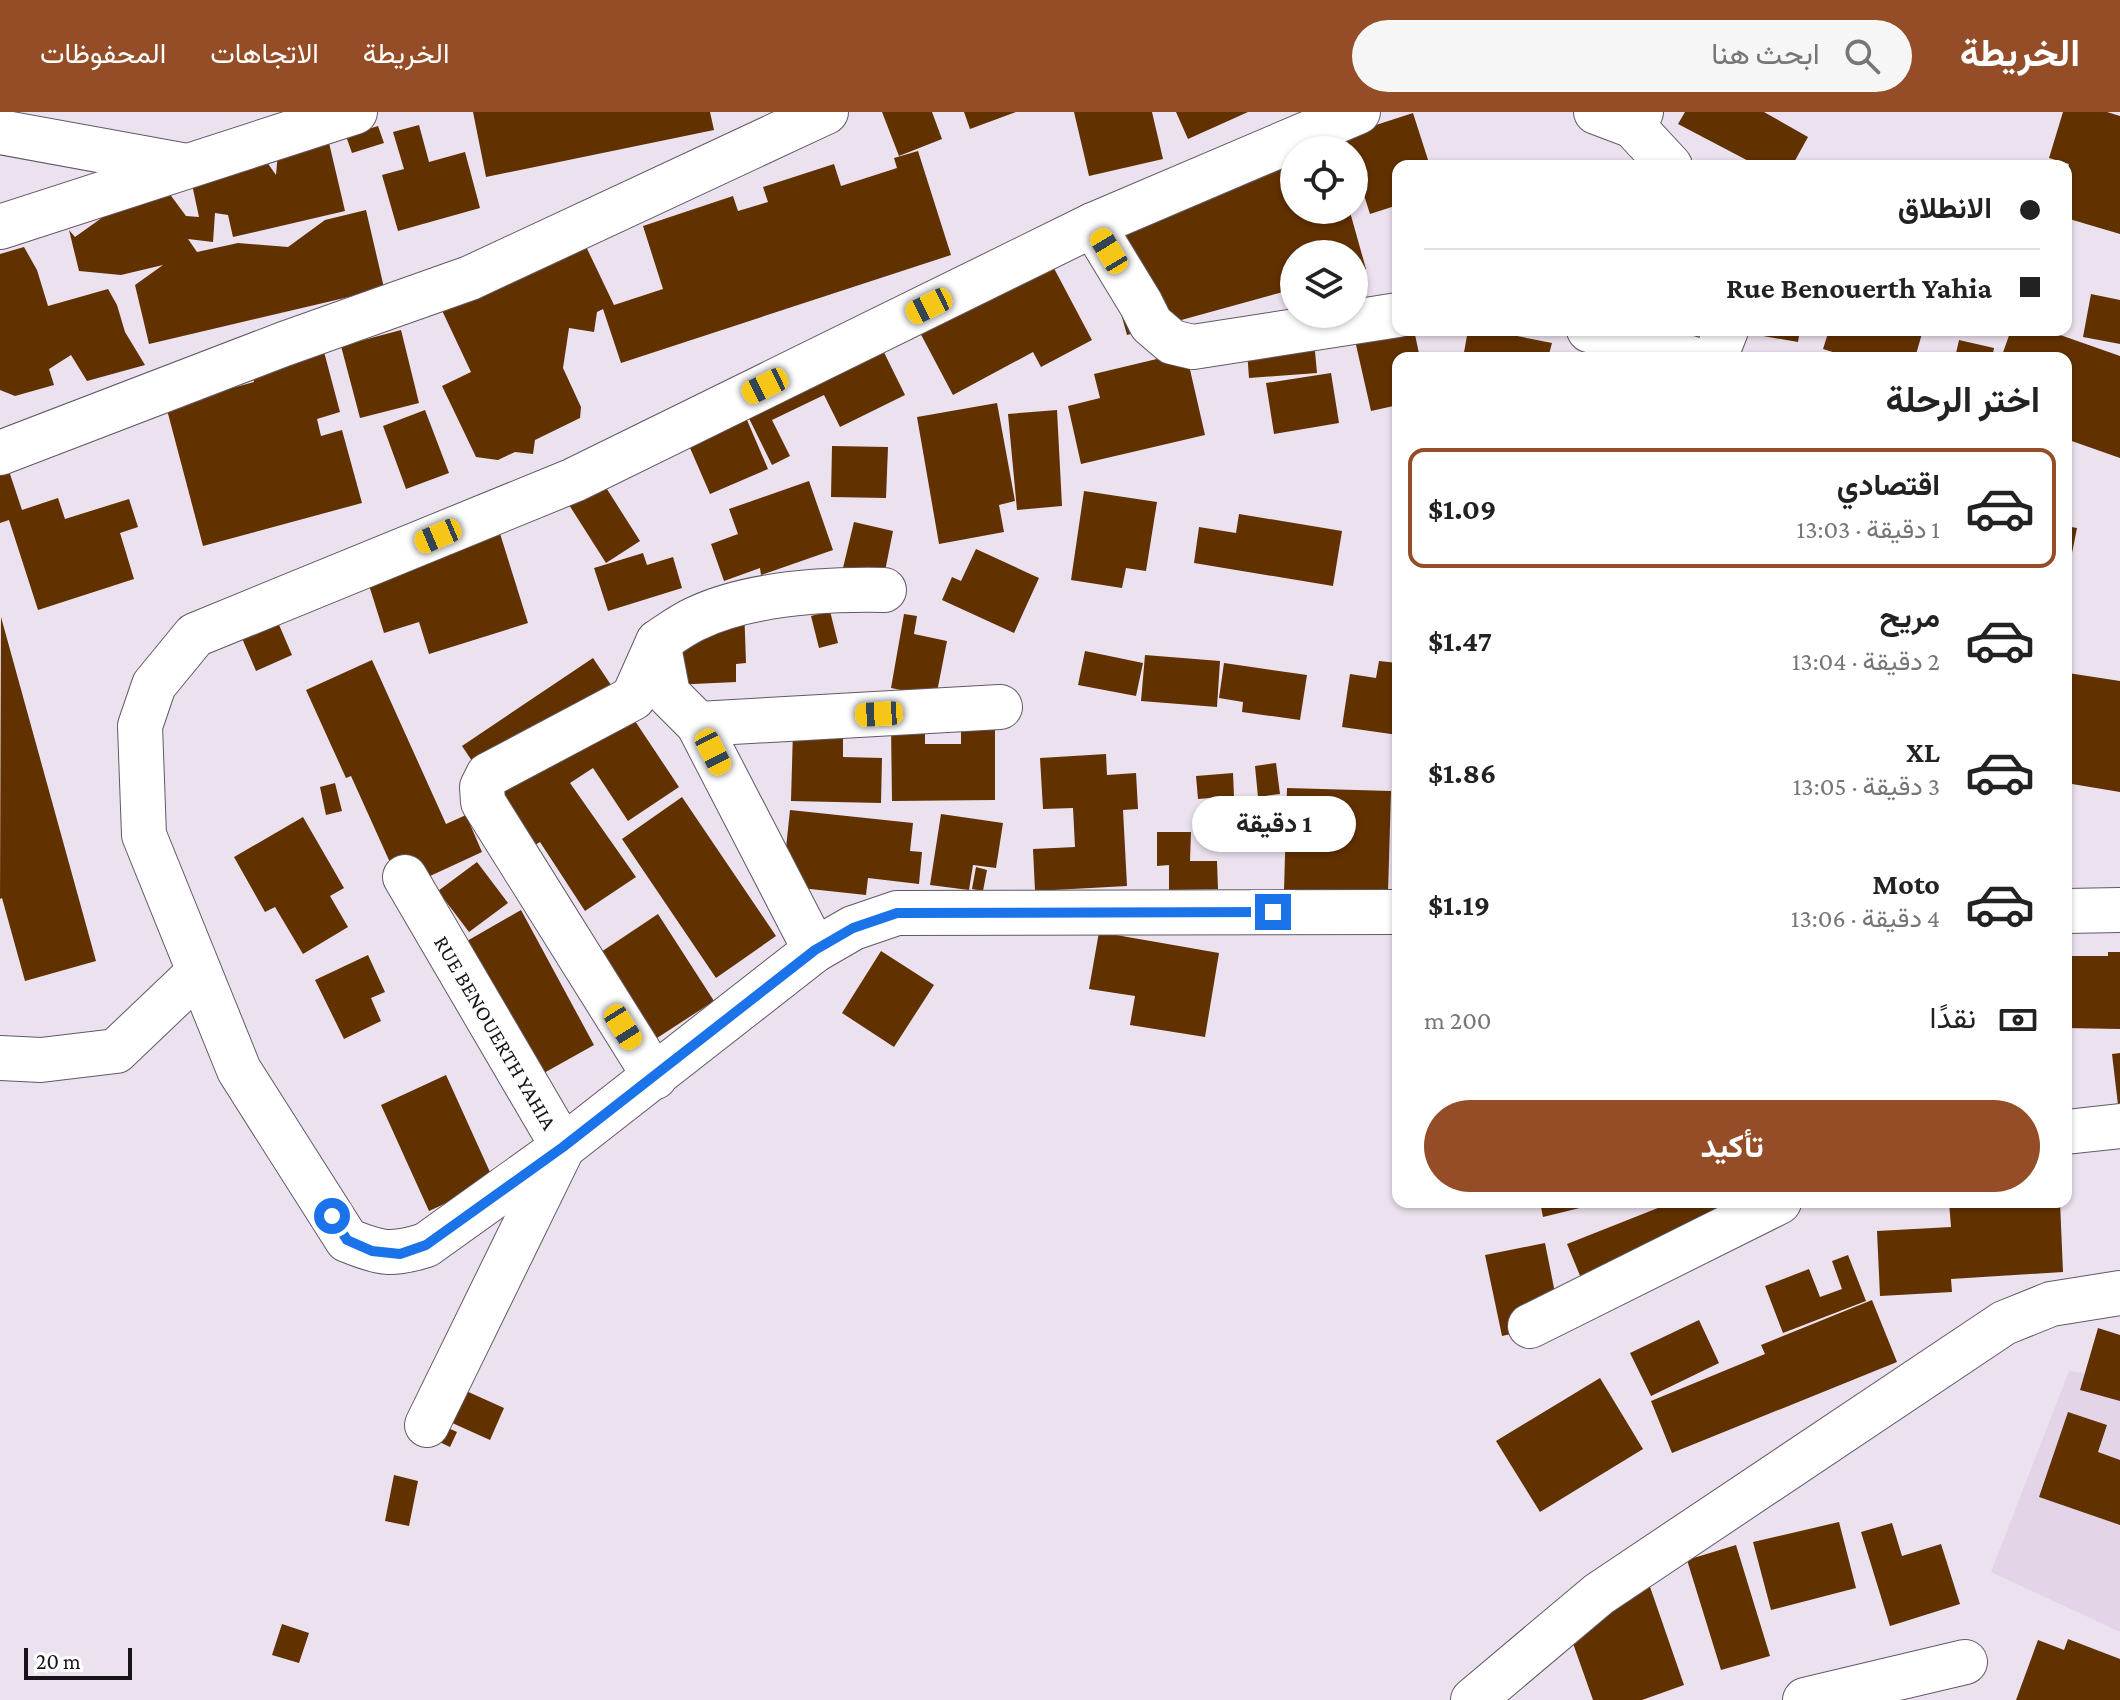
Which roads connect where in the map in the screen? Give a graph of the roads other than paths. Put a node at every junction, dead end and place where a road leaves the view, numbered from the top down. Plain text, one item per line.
1 (355, 112) edge
2 (826, 112) edge
3 (1358, 112) edge
4 (1623, 117) edge
5 (0, 132) edge
6 (1664, 160) edge
7 (187, 166) junction
8 (1093, 225) junction
9 (0, 227) edge
10 (1392, 316) edge
11 (1611, 336) edge
12 (1668, 352) edge
13 (0, 453) edge
14 (884, 590) dead end
15 (658, 642) junction
16 (1000, 707) dead end
17 (698, 724) junction
18 (405, 877) dead end
19 (2120, 910) edge
20 (2072, 911) edge
21 (1392, 912) edge
22 (815, 950) junction
23 (199, 972) junction
24 (0, 1058) edge
25 (655, 1077) junction
26 (2120, 1126) edge
27 (2072, 1131) edge
28 (563, 1147) junction
29 (1767, 1208) edge
30 (2120, 1293) edge
31 (1530, 1326) dead end
32 (427, 1425) dead end
33 (1965, 1662) dead end
34 (1488, 1697) edge
35 (1805, 1700) edge

1 - 7 street
2 - 13 street
3 - 8 street
4 - 6 street
5 - 7 street
7 - 9 street
8 - 10 street
8 - 23 street
11 - 12 street
14 - 15 street
15 - 17 street
15 - 25 street
16 - 17 street
17 - 22 street
18 - 28 street, RUE BENOUERTH YAHIA
19 - 20 street
21 - 22 street, RUE BENOUERTH YAHIA
22 - 25 street, RUE BENOUERTH YAHIA
23 - 24 street
23 - 28 street
25 - 28 street, RUE BENOUERTH YAHIA
26 - 27 street
28 - 32 street
29 - 31 street
30 - 34 street
33 - 35 street

